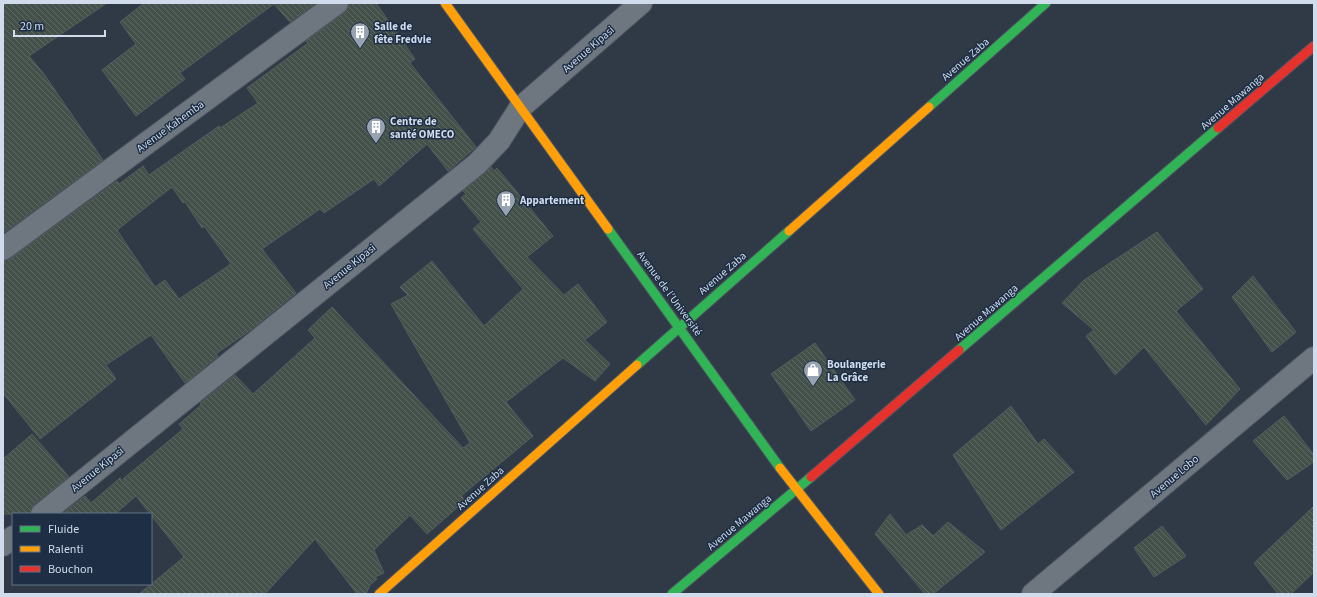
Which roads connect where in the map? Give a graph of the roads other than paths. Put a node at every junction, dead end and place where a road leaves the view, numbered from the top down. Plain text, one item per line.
1 (337, 3) edge
2 (445, 3) edge
3 (641, 3) edge
4 (1046, 3) edge
5 (1314, 46) edge
6 (520, 108) junction
7 (3, 249) edge
8 (680, 326) junction
9 (1314, 358) edge
10 (796, 490) junction
11 (43, 513) edge
12 (12, 538) edge
13 (3, 545) edge
14 (379, 594) edge
15 (672, 594) edge
16 (879, 594) edge
17 (1033, 594) edge

1 - 7 street, Avenue Kahemba
2 - 6 street, Avenue de l’Université
3 - 6 street, Avenue Kipasi
4 - 8 street, Avenue Zaba
5 - 10 street, Avenue Mawanga
6 - 8 street, Avenue de l’Université
6 - 11 street, Avenue Kipasi
8 - 10 street, Avenue de l’Université
8 - 14 street, Avenue Zaba
9 - 17 street, Avenue Lobo
10 - 15 street, Avenue Mawanga
10 - 16 street, Avenue de l’Université
12 - 13 street

